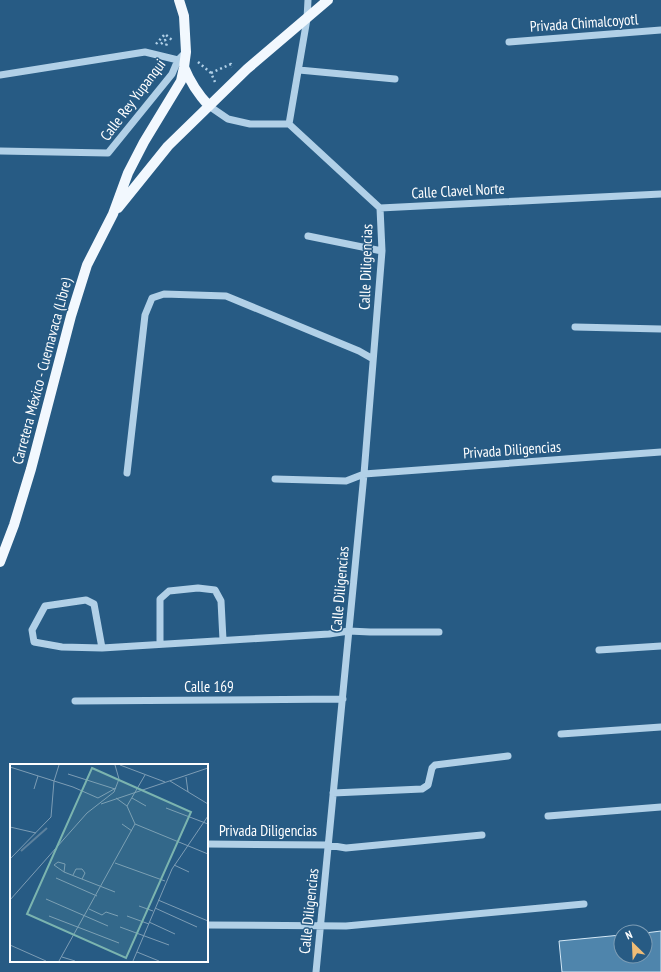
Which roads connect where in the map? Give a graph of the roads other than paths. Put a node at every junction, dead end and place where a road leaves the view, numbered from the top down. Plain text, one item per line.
1 (179, 0) edge
2 (308, 0) edge
3 (328, 0) edge
4 (307, 19) junction
5 (661, 30) edge
6 (509, 42) dead end
7 (181, 63) junction
8 (299, 70) junction
9 (0, 74) edge
10 (395, 79) dead end
11 (208, 106) junction
12 (289, 124) junction
13 (0, 151) edge
14 (661, 194) edge
15 (380, 208) junction
16 (113, 214) junction
17 (308, 236) dead end
18 (382, 251) junction
19 (575, 326) dead end
20 (661, 329) edge
21 (373, 359) junction
22 (661, 452) edge
23 (128, 473) dead end
24 (364, 474) junction
25 (275, 479) dead end
26 (0, 562) edge
27 (349, 631) junction
28 (439, 632) dead end
29 (223, 640) junction
30 (160, 644) junction
31 (661, 646) edge
32 (102, 648) junction
33 (599, 650) dead end
34 (343, 699) junction
35 (75, 701) dead end
36 (661, 726) edge
37 (561, 734) dead end
38 (508, 756) dead end
39 (333, 793) junction
40 (661, 808) edge
41 (548, 816) dead end
42 (482, 835) dead end
43 (208, 844) edge
44 (328, 845) junction
45 (584, 904) dead end
46 (208, 925) edge
47 (320, 927) junction
48 (316, 972) edge

1 - 7 main road, Carretera México - Cuernavaca (Libre)
2 - 4 street
3 - 4 main road, Carretera México - Cuernavaca (Libre)
4 - 8 street
4 - 11 main road, Carretera México - Cuernavaca (Libre)
5 - 6 street, Privada Chimalcoyotl
7 - 9 street
7 - 11 main road
7 - 13 street, Calle Rey Yupanqui
7 - 16 main road, Carretera México - Cuernavaca (Libre)
8 - 10 street
8 - 12 street
11 - 12 street
11 - 16 main road, Carretera México - Cuernavaca (Libre)
12 - 15 street
14 - 15 street, Calle Clavel Norte
15 - 18 street, Calle Diligencias
16 - 26 main road, Carretera México - Cuernavaca (Libre)
17 - 18 street
18 - 21 street, Calle Diligencias
19 - 20 street
21 - 23 street
21 - 24 street, Calle Diligencias
22 - 24 street, Privada Diligencias
24 - 25 street, Privada Diligencias
24 - 27 street, Calle Diligencias
27 - 28 street
27 - 29 street
27 - 34 street, Calle Diligencias
29 - 30 street
29 - 30 street
30 - 32 street
31 - 33 street
32 - 32 street
34 - 35 street, Calle 169
34 - 39 street, Calle Diligencias
36 - 37 street
38 - 39 street
39 - 44 street, Calle Diligencias
40 - 41 street
42 - 44 street, Privada Diligencias
43 - 44 street, Privada Diligencias
44 - 47 street, Calle Diligencias
45 - 47 street
46 - 47 street
47 - 48 street, Calle Diligencias

